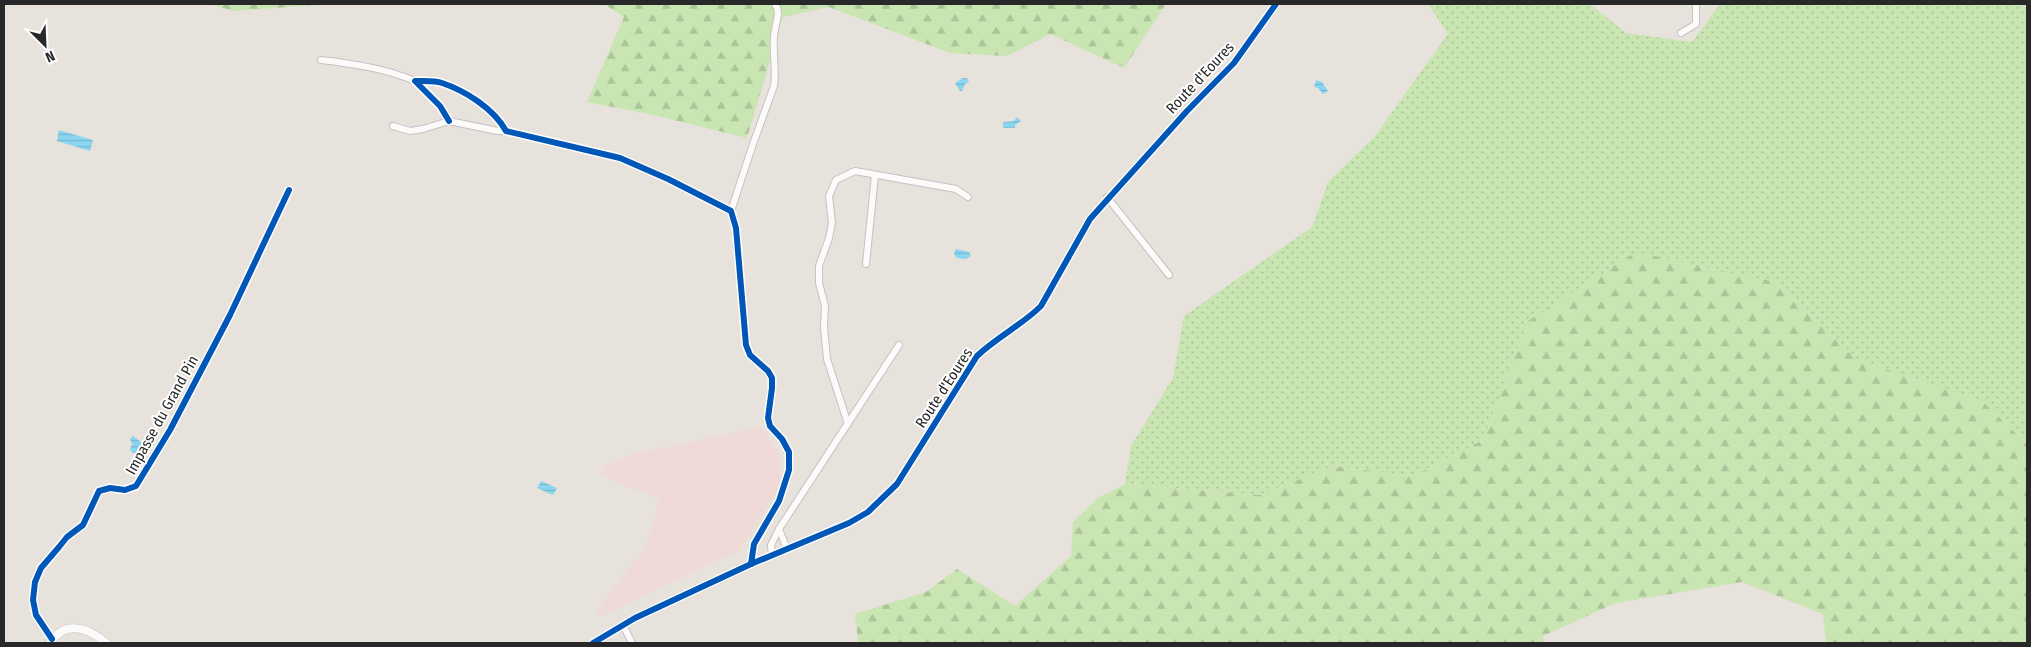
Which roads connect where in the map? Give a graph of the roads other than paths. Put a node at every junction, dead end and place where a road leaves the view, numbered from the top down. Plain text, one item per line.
1 (775, 4) edge
2 (1276, 4) edge
3 (1696, 4) edge
4 (1681, 33) dead end
5 (321, 60) dead end
6 (415, 81) junction
7 (449, 121) junction
8 (393, 126) dead end
9 (506, 131) junction
10 (875, 175) junction
11 (289, 190) dead end
12 (968, 197) dead end
13 (1107, 197) junction
14 (731, 211) junction
15 (866, 264) dead end
16 (1169, 275) dead end
17 (899, 345) dead end
18 (848, 424) junction
19 (779, 529) junction
20 (788, 549) junction
21 (772, 556) junction
22 (751, 564) junction
23 (623, 625) junction
24 (51, 641) edge
25 (106, 643) edge
26 (594, 643) edge
27 (632, 643) edge

1 - 14 street
2 - 13 street, Route d'Eoures
3 - 4 street
5 - 6 street
6 - 7 street
6 - 9 street
7 - 8 street
7 - 9 street
9 - 14 street
10 - 12 street
10 - 15 street
10 - 18 street
11 - 24 street, Impasse du Grand Pin
13 - 16 street
13 - 20 street, Route d'Eoures
14 - 22 street
17 - 18 street
18 - 19 street
19 - 20 street
19 - 21 street
20 - 21 street, Route d'Eoures
21 - 22 street, Route d'Eoures
22 - 23 street, Route d'Eoures
23 - 26 street, Route d'Eoures
23 - 27 street
24 - 25 street

